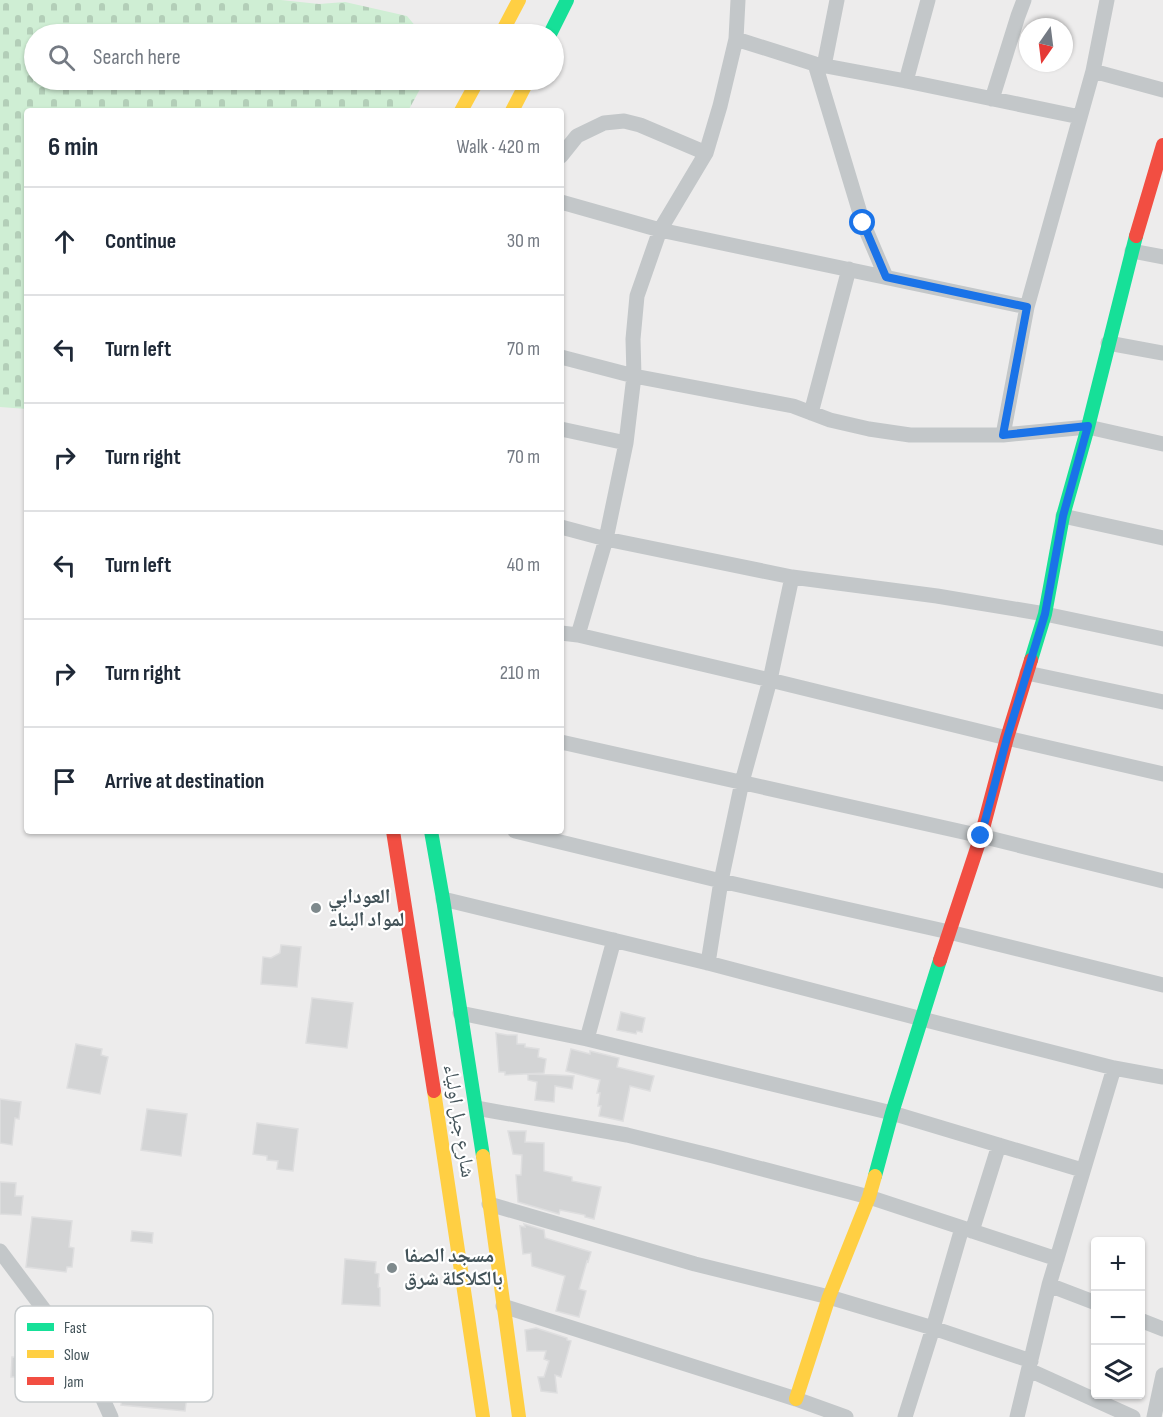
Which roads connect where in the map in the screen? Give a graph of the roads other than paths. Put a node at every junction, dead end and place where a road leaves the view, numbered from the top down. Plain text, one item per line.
1 (519, 0) edge
2 (567, 0) edge
3 (738, 0) edge
4 (837, 0) edge
5 (927, 0) edge
6 (1024, 0) edge
7 (1107, 0) edge
8 (506, 24) edge
9 (555, 24) edge
10 (736, 39) junction
11 (820, 65) junction
12 (1093, 71) junction
13 (906, 81) junction
14 (473, 90) edge
15 (523, 90) edge
16 (1163, 90) edge
17 (992, 99) junction
18 (463, 108) edge
19 (514, 108) edge
20 (1080, 117) junction
21 (564, 152) edge
22 (706, 153) junction
23 (1162, 154) edge
24 (564, 203) edge
25 (660, 230) junction
26 (1132, 251) junction
27 (1163, 257) edge
28 (849, 269) junction
29 (886, 277) junction
30 (1027, 307) junction
31 (1108, 343) junction
32 (1163, 353) edge
33 (564, 358) edge
34 (634, 376) junction
35 (811, 413) junction
36 (1088, 426) junction
37 (564, 430) edge
38 (1003, 435) junction
39 (626, 442) junction
40 (1163, 444) edge
41 (1063, 516) junction
42 (564, 529) edge
43 (1163, 538) edge
44 (606, 539) junction
45 (792, 577) junction
46 (1045, 614) junction
47 (564, 634) edge
48 (578, 636) junction
49 (1163, 639) edge
50 (1027, 673) junction
51 (770, 680) junction
52 (1163, 702) edge
53 (1007, 738) junction
54 (564, 743) edge
55 (1163, 774) edge
56 (742, 782) junction
57 (393, 834) edge
58 (431, 834) edge
59 (527, 834) edge
60 (981, 836) junction
61 (722, 881) junction
62 (1163, 881) edge
63 (443, 899) junction
64 (949, 932) junction
65 (614, 940) junction
66 (708, 963) junction
67 (1163, 985) edge
68 (460, 1013) junction
69 (922, 1019) junction
70 (587, 1039) junction
71 (1114, 1068) junction
72 (1163, 1077) edge
73 (476, 1108) junction
74 (892, 1113) junction
75 (999, 1144) junction
76 (1082, 1170) junction
77 (869, 1197) junction
78 (489, 1204) junction
79 (967, 1229) junction
80 (0, 1251) edge
81 (1057, 1258) junction
82 (1049, 1285) junction
83 (829, 1297) junction
84 (1091, 1301) edge
85 (41, 1306) edge
86 (503, 1306) junction
87 (1145, 1322) edge
88 (933, 1328) junction
89 (1163, 1329) edge
90 (1030, 1365) junction
91 (1163, 1376) edge
92 (796, 1399) junction
93 (104, 1402) edge
94 (111, 1417) edge
95 (483, 1417) edge
96 (519, 1417) edge
97 (846, 1417) edge
98 (905, 1417) edge
99 (1017, 1417) edge
100 (1133, 1417) edge
101 (1154, 1417) edge

1 - 8 main road
2 - 9 main road
3 - 10 street
4 - 11 street
5 - 13 street
6 - 17 street
7 - 12 street
10 - 11 street
10 - 22 street
11 - 13 street
11 - 29 street
12 - 16 street
12 - 20 street
13 - 17 street
14 - 18 main road
15 - 19 main road
17 - 20 street
20 - 30 street
21 - 22 street
22 - 25 street
23 - 26 main road
24 - 25 street
25 - 28 street
25 - 34 street
26 - 27 street
26 - 31 main road
28 - 29 street
28 - 35 street
29 - 30 street
30 - 38 street
31 - 32 street
31 - 36 main road
33 - 34 street
34 - 35 street
34 - 39 street
35 - 38 street
36 - 38 street
36 - 40 street
36 - 41 main road
37 - 39 street
39 - 44 street
41 - 43 street
41 - 46 main road
42 - 44 street
44 - 45 street
44 - 48 street
45 - 46 street
45 - 51 street
46 - 49 street
46 - 50 main road
47 - 48 street
48 - 51 street
50 - 52 street
50 - 53 main road
51 - 53 street
51 - 56 street
53 - 55 street
53 - 60 main road
54 - 56 street
56 - 60 street
56 - 61 street
57 - 95 main road, شارع جبل اولياء
58 - 63 main road, شارع جبل اولياء
59 - 61 street
60 - 62 street
60 - 64 main road
61 - 64 street
61 - 66 street
63 - 65 street
63 - 68 main road, شارع جبل اولياء
64 - 67 street
64 - 69 main road
65 - 66 street
65 - 70 street
66 - 69 street
68 - 70 street
68 - 73 main road, شارع جبل اولياء
69 - 71 street
69 - 74 main road
70 - 74 street
71 - 72 street
71 - 76 street
73 - 77 street
73 - 78 main road, شارع جبل اولياء
74 - 75 street
74 - 77 main road
75 - 76 street
75 - 79 street
76 - 81 street
77 - 79 street
77 - 83 main road
78 - 83 street
78 - 86 main road, شارع جبل اولياء
79 - 81 street
79 - 88 street
80 - 85 street
81 - 82 street
82 - 84 street
82 - 90 street
83 - 88 street
83 - 92 main road
86 - 92 street
86 - 96 main road, شارع جبل اولياء
87 - 89 street
88 - 90 street
88 - 98 street
90 - 99 street
90 - 100 street
91 - 101 street
92 - 97 street
93 - 94 street

